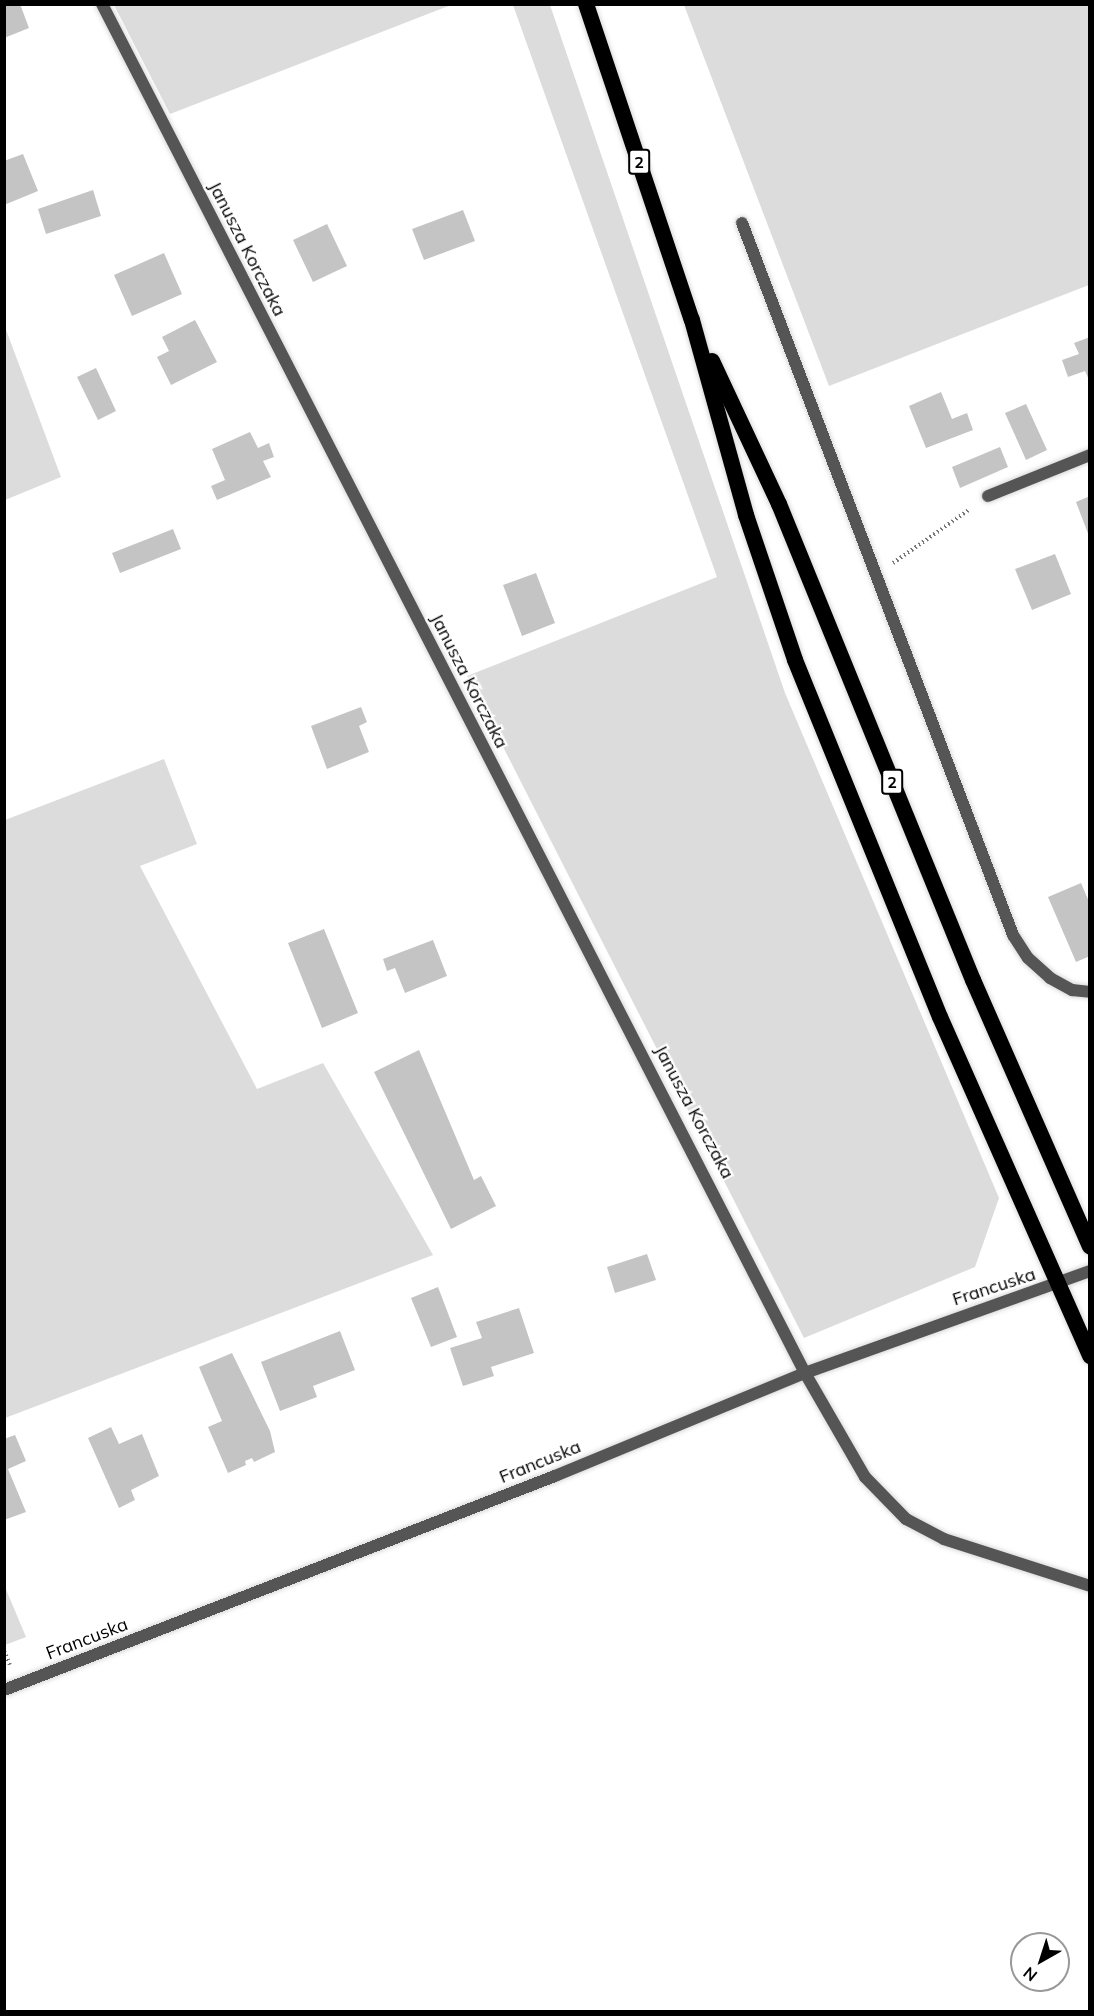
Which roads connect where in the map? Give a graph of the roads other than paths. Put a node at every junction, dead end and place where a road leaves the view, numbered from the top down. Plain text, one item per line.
1 (102, 4) edge
2 (586, 4) edge
3 (742, 223) dead end
4 (692, 320) junction
5 (1089, 455) edge
6 (988, 496) road end
7 (1089, 992) edge
8 (1089, 1246) edge
9 (1089, 1271) edge
10 (1056, 1285) junction
11 (1089, 1356) edge
12 (805, 1373) junction
13 (1089, 1586) edge
14 (4, 1690) edge

1 - 12 street, Janusza Korczaka
2 - 4 highway, 2
3 - 7 street
4 - 8 highway, 2
4 - 10 highway, 2
5 - 6 street
9 - 10 street, Francuska
10 - 11 highway, 2
10 - 12 street, Francuska
12 - 13 street, Janusza Korczaka
12 - 14 street, Francuska

